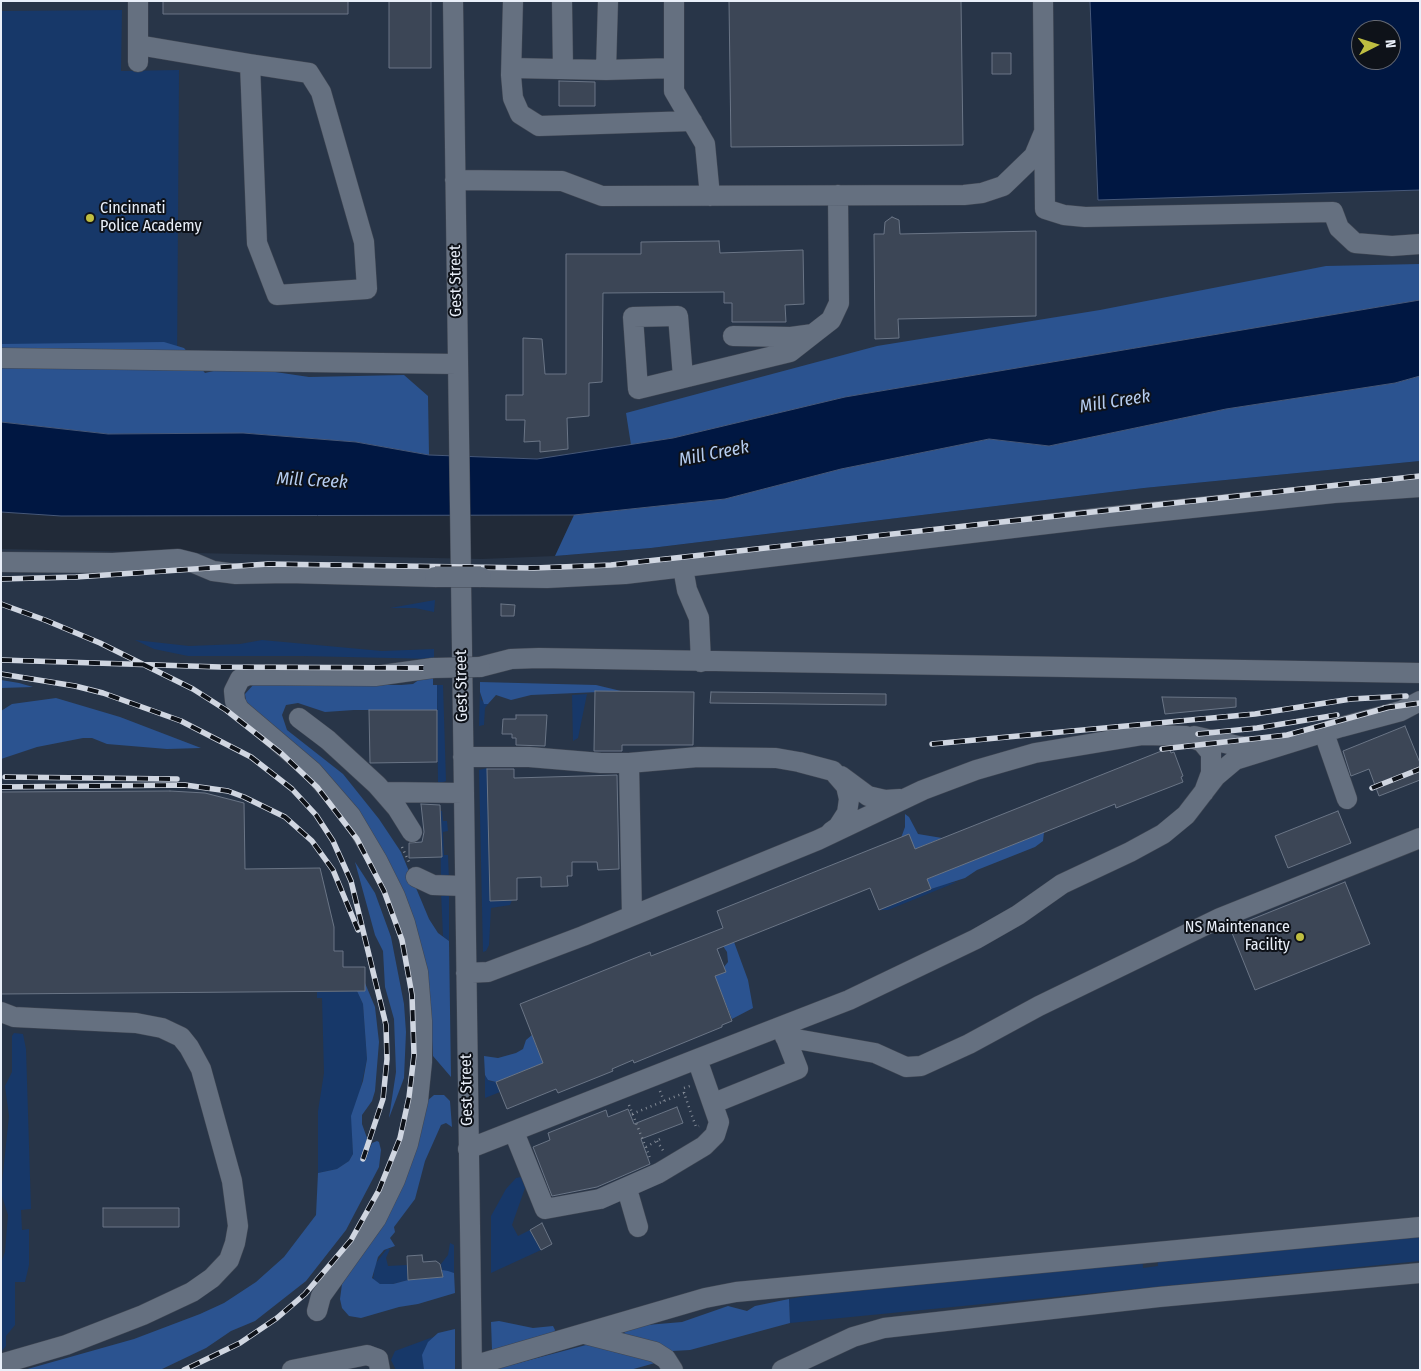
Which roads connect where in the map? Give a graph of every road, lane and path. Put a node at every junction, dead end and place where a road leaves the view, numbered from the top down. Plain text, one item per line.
1 (138, 1) edge
2 (452, 1) edge
3 (513, 1) edge
4 (562, 1) edge
5 (608, 1) edge
6 (674, 1) edge
7 (1043, 1) edge
8 (250, 64) junction
9 (512, 68) junction
10 (674, 68) junction
11 (563, 69) junction
12 (606, 70) junction
13 (692, 121) junction
14 (1044, 132) junction
15 (455, 180) junction
16 (838, 195) junction
17 (710, 196) junction
18 (1420, 244) edge
19 (813, 334) junction
20 (733, 336) dead end
21 (1, 358) edge
22 (457, 364) junction
23 (683, 377) dead end
24 (1420, 487) edge
25 (1, 562) edge
26 (683, 568) junction
27 (701, 662) junction
28 (1420, 673) edge
29 (1420, 701) edge
30 (300, 718) dead end
31 (1324, 732) junction
32 (1175, 734) junction
33 (1286, 744) junction
34 (462, 757) junction
35 (629, 763) junction
36 (833, 771) junction
37 (384, 792) junction
38 (1204, 792) junction
39 (463, 793) junction
40 (905, 798) junction
41 (1347, 799) dead end
42 (412, 832) dead end
43 (1420, 838) edge
44 (818, 840) junction
45 (416, 877) dead end
46 (464, 886) junction
47 (632, 916) junction
48 (466, 973) junction
49 (1, 1012) edge
50 (783, 1032) junction
51 (697, 1059) junction
52 (684, 1088) dead end
53 (684, 1093) junction
54 (662, 1095) dead end
55 (664, 1101) junction
56 (714, 1103) junction
57 (622, 1108) dead end
58 (632, 1114) junction
59 (694, 1121) dead end
60 (514, 1132) junction
61 (658, 1141) dead end
62 (646, 1148) junction
63 (468, 1149) junction
64 (657, 1174) junction
65 (627, 1189) junction
66 (638, 1227) dead end
67 (1420, 1227) edge
68 (1420, 1273) edge
69 (317, 1311) dead end
70 (583, 1334) junction
71 (2, 1364) edge
72 (472, 1368) edge
73 (292, 1370) edge
74 (380, 1370) edge
75 (673, 1370) edge
76 (782, 1370) edge

1 - 8 street
2 - 15 street, Gest Street
3 - 9 street
4 - 11 street
5 - 12 street
6 - 10 street
7 - 14 street
8 - 8 street
9 - 11 street
9 - 13 street
10 - 12 street
10 - 13 street
11 - 12 street
13 - 17 street
14 - 16 street
14 - 18 street
15 - 17 street
15 - 22 street, Gest Street
16 - 17 street
16 - 19 street
19 - 20 street
19 - 23 street
21 - 22 street
22 - 34 street, Gest Street
24 - 26 street
25 - 26 street, bridge
26 - 27 street
27 - 28 street
27 - 69 street, bridge
29 - 31 street
30 - 37 street
31 - 33 street
31 - 41 street
32 - 33 street
32 - 38 street
32 - 40 street
33 - 38 street
34 - 35 street
34 - 39 street, Gest Street
35 - 36 street
35 - 47 street
36 - 40 street
36 - 44 street
37 - 39 street
37 - 42 street
38 - 50 street
39 - 46 street, Gest Street
40 - 44 street
43 - 50 street
44 - 47 street
45 - 46 street
46 - 48 street, Gest Street
47 - 48 street
48 - 63 street, Gest Street
49 - 71 street
50 - 51 street
50 - 56 street
51 - 56 street
51 - 60 street
52 - 53 path
53 - 55 path
53 - 59 path
54 - 55 path
55 - 58 path
56 - 64 street
57 - 58 path
58 - 62 path
60 - 63 street
60 - 65 street
61 - 62 path
62 - 64 path
63 - 72 street, Gest Street
64 - 65 street
65 - 66 street
67 - 70 street
68 - 76 street
70 - 72 street
70 - 75 street
73 - 74 street

